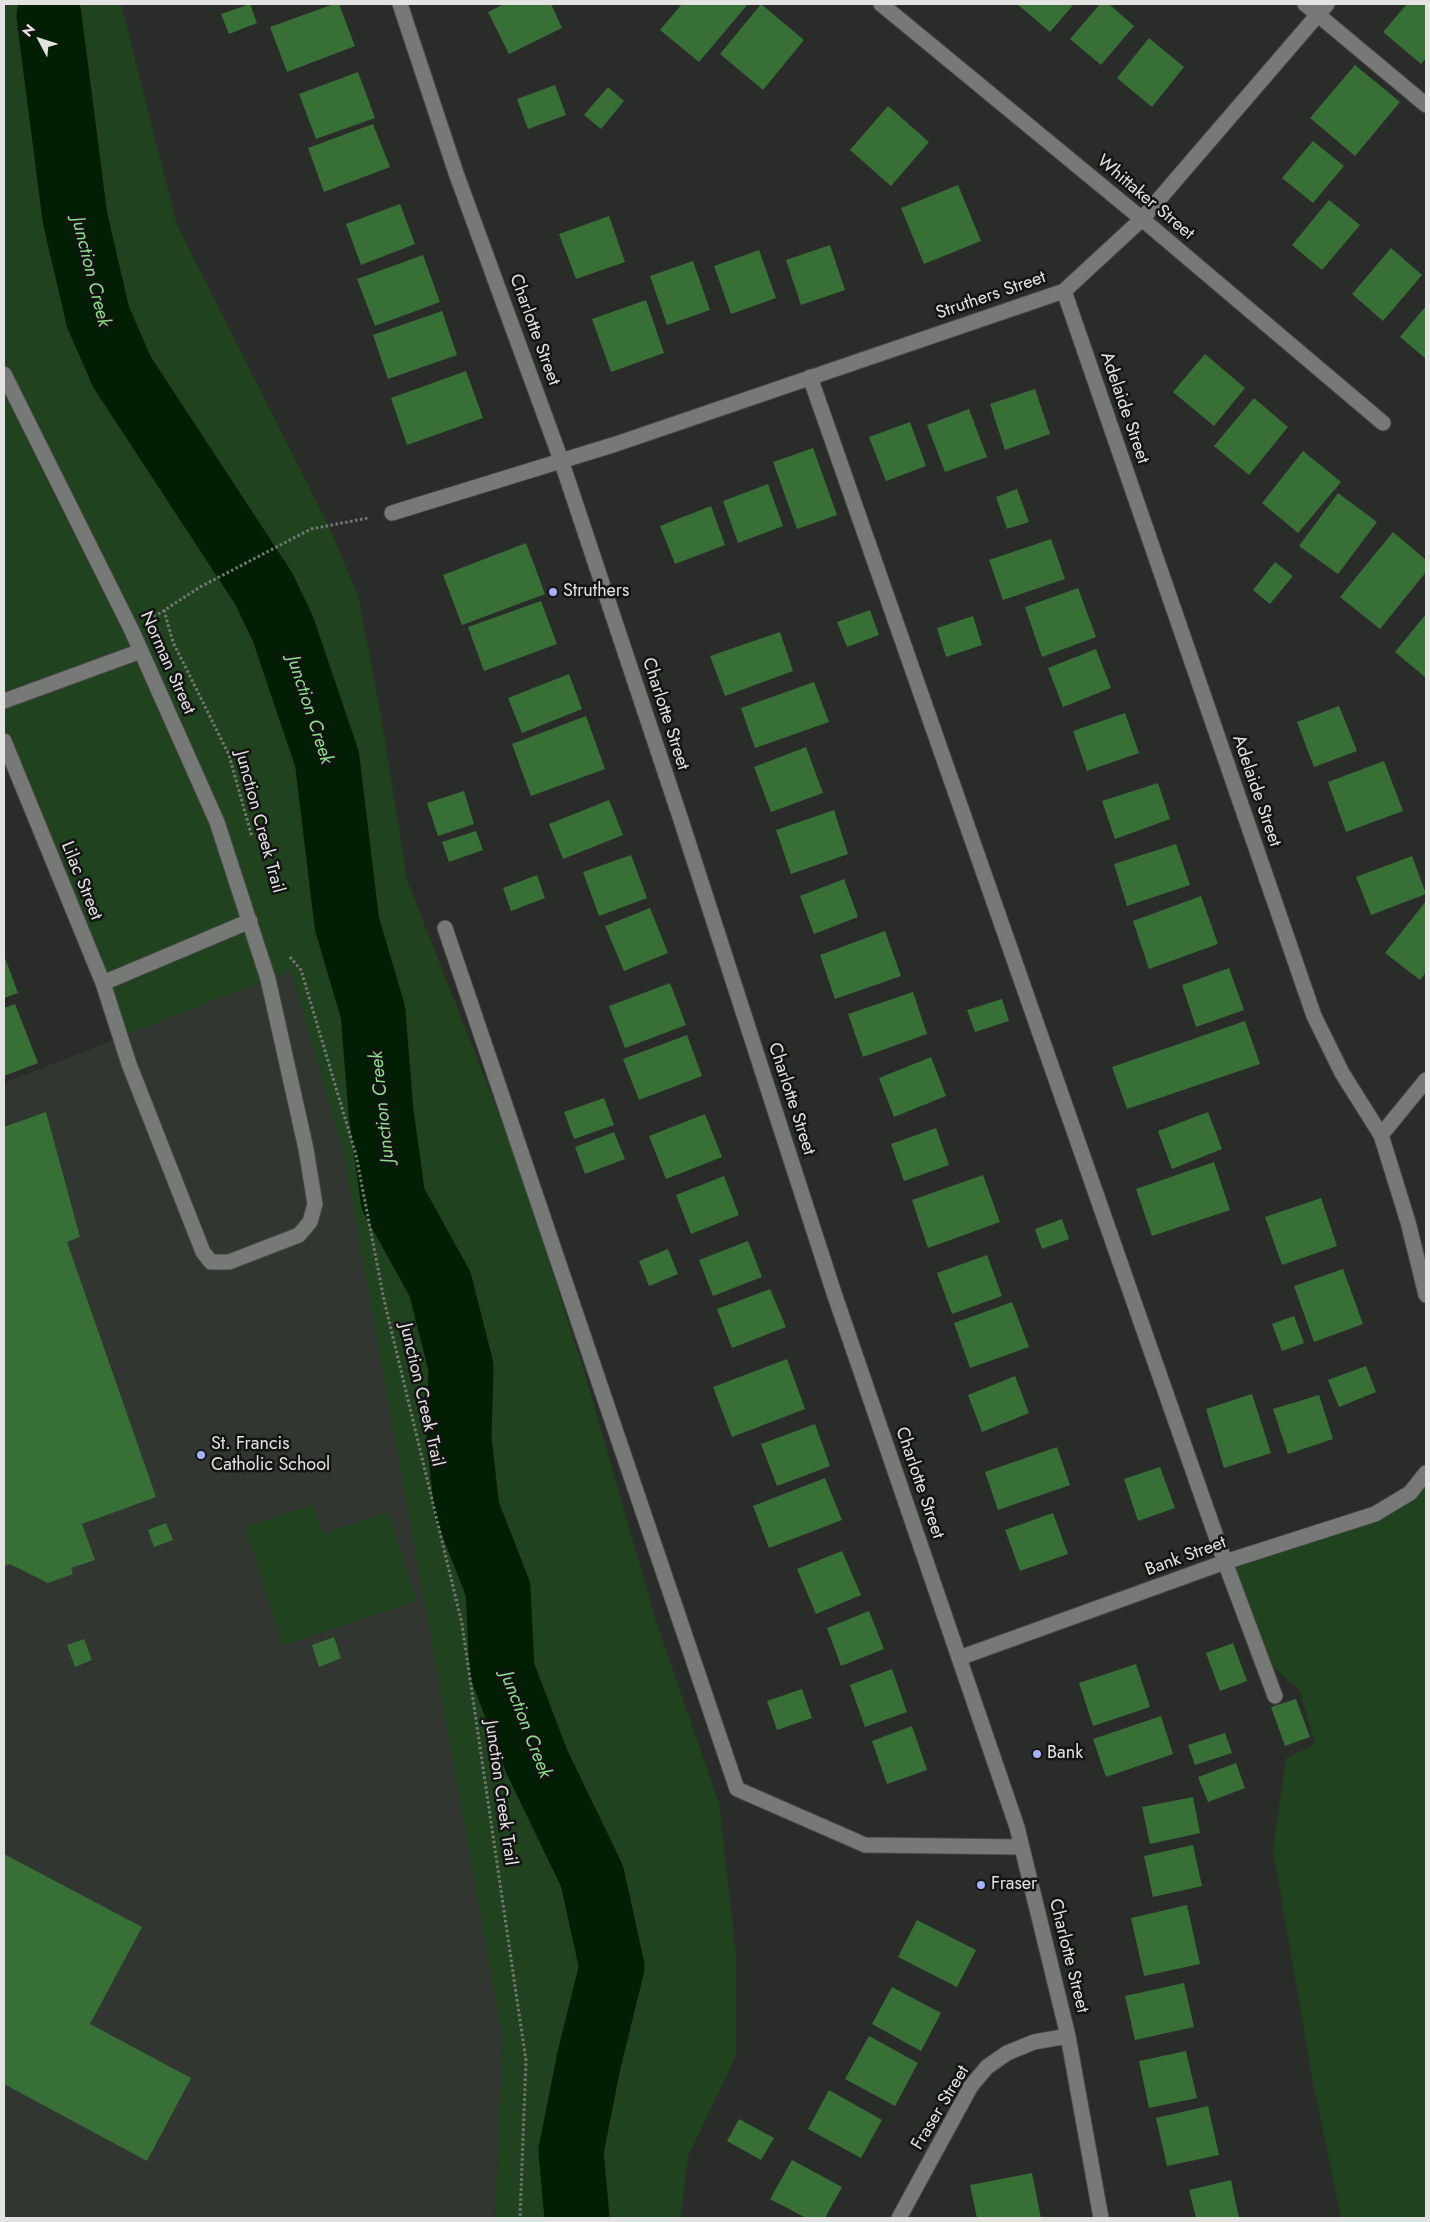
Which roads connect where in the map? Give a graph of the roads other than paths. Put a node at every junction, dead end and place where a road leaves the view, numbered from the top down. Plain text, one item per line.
1 (400, 4) edge
2 (881, 4) edge
3 (1304, 4) edge
4 (1322, 9) edge
5 (1426, 106) edge
6 (1142, 219) junction
7 (1064, 291) junction
8 (4, 374) edge
9 (810, 377) junction
10 (1383, 423) dead end
11 (561, 460) junction
12 (392, 513) road end
13 (141, 651) junction
14 (4, 701) edge
15 (4, 741) edge
16 (250, 921) junction
17 (445, 928) dead end
18 (103, 984) junction
19 (121, 1036) joint
20 (1426, 1080) edge
21 (1381, 1135) junction
22 (1426, 1296) edge
23 (1423, 1477) edge
24 (1225, 1562) junction
25 (959, 1658) junction
26 (1275, 1696) dead end
27 (1022, 1847) junction
28 (1068, 2036) junction
29 (899, 2218) edge
30 (1101, 2218) edge

1 - 11 street, Charlotte Street
2 - 6 street, Whittaker Street
3 - 4 street
4 - 5 street
4 - 6 street, Struthers Street
6 - 7 street, Struthers Street
6 - 10 street, Whittaker Street
7 - 9 street, Struthers Street
7 - 21 street, Adelaide Street
8 - 13 street, Norman Street
9 - 11 street, Struthers Street
9 - 24 street
11 - 12 street, Struthers Street
11 - 25 street, Charlotte Street
13 - 14 street
13 - 16 street, Norman Street
15 - 18 street, Lilac Street
16 - 18 street
16 - 19 street, Norman Street
17 - 27 street
18 - 19 street, Lilac Street
20 - 21 street
21 - 22 street, Adelaide Street
23 - 24 street, Bank Street
24 - 25 street, Bank Street
24 - 26 street
25 - 27 street, Charlotte Street
27 - 28 street, Charlotte Street
28 - 29 street, Fraser Street
28 - 30 street, Charlotte Street

